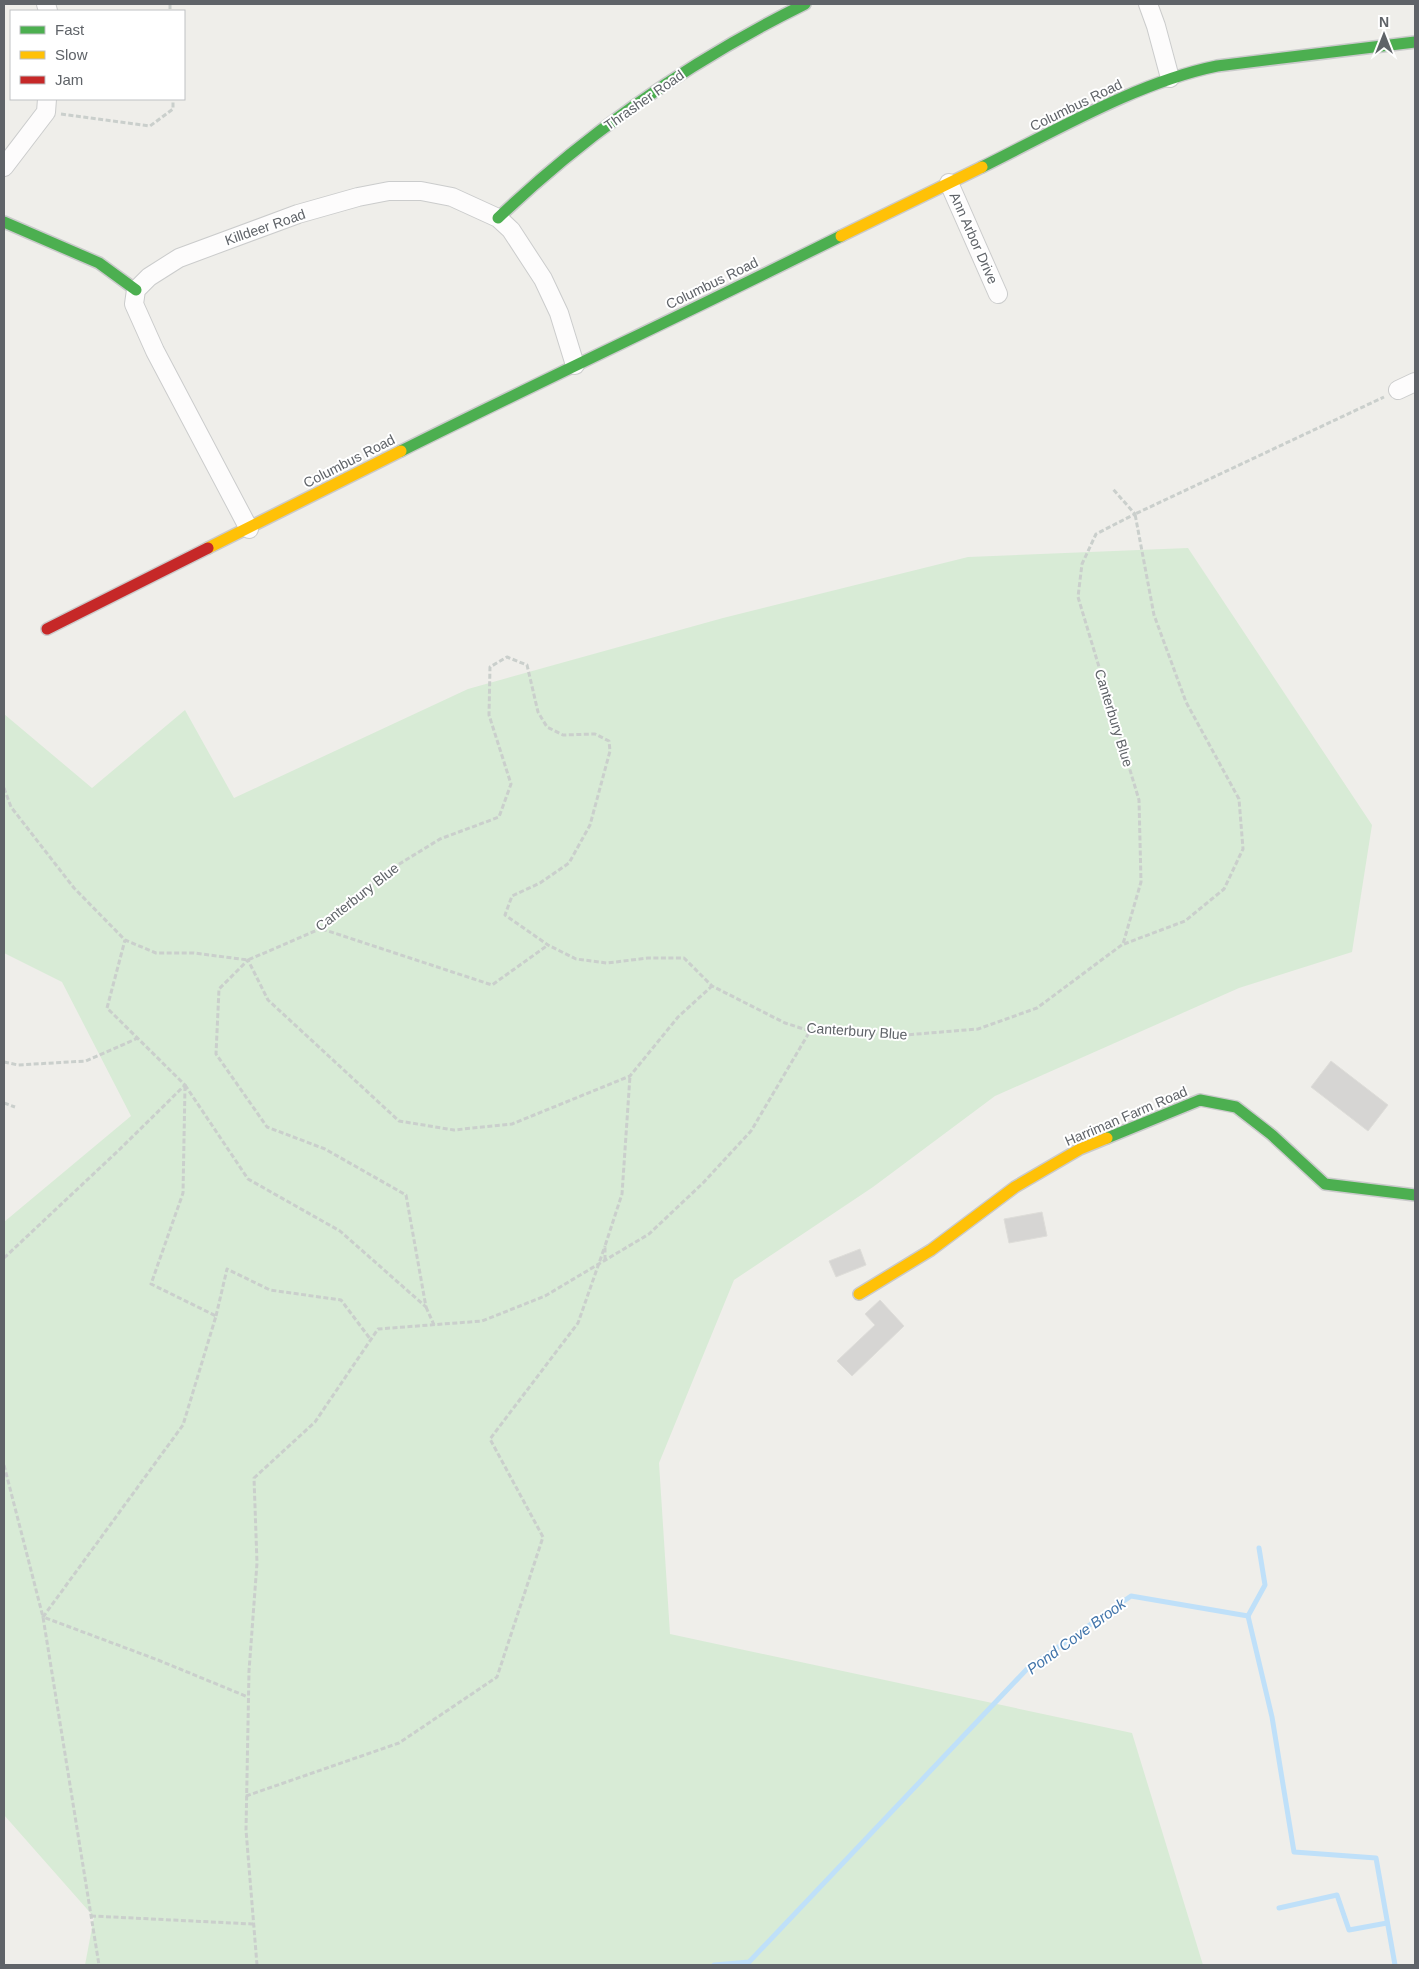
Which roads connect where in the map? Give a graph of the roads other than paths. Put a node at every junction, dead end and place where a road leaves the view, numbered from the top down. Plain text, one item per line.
1 (805, 4) edge
2 (1148, 4) edge
3 (1415, 42) edge
4 (1170, 78) junction
5 (46, 105) edge
6 (4, 166) edge
7 (949, 183) junction
8 (498, 218) junction
9 (4, 222) edge
10 (136, 290) junction
11 (998, 294) dead end
12 (575, 365) junction
13 (1415, 382) edge
14 (1398, 390) road end
15 (250, 529) junction
16 (47, 628) dead end
17 (1415, 1195) edge
18 (859, 1294) dead end

1 - 8 street, Thrasher Road
2 - 4 street
3 - 4 street, Columbus Road
4 - 7 street, Columbus Road
5 - 6 street
7 - 11 street, Ann Arbor Drive
7 - 12 street, Columbus Road
8 - 10 street, Killdeer Road
8 - 12 street, Killdeer Road
9 - 10 street
10 - 15 street
12 - 15 street, Columbus Road
13 - 14 street
15 - 16 street, Columbus Road
17 - 18 street, Harriman Farm Road

